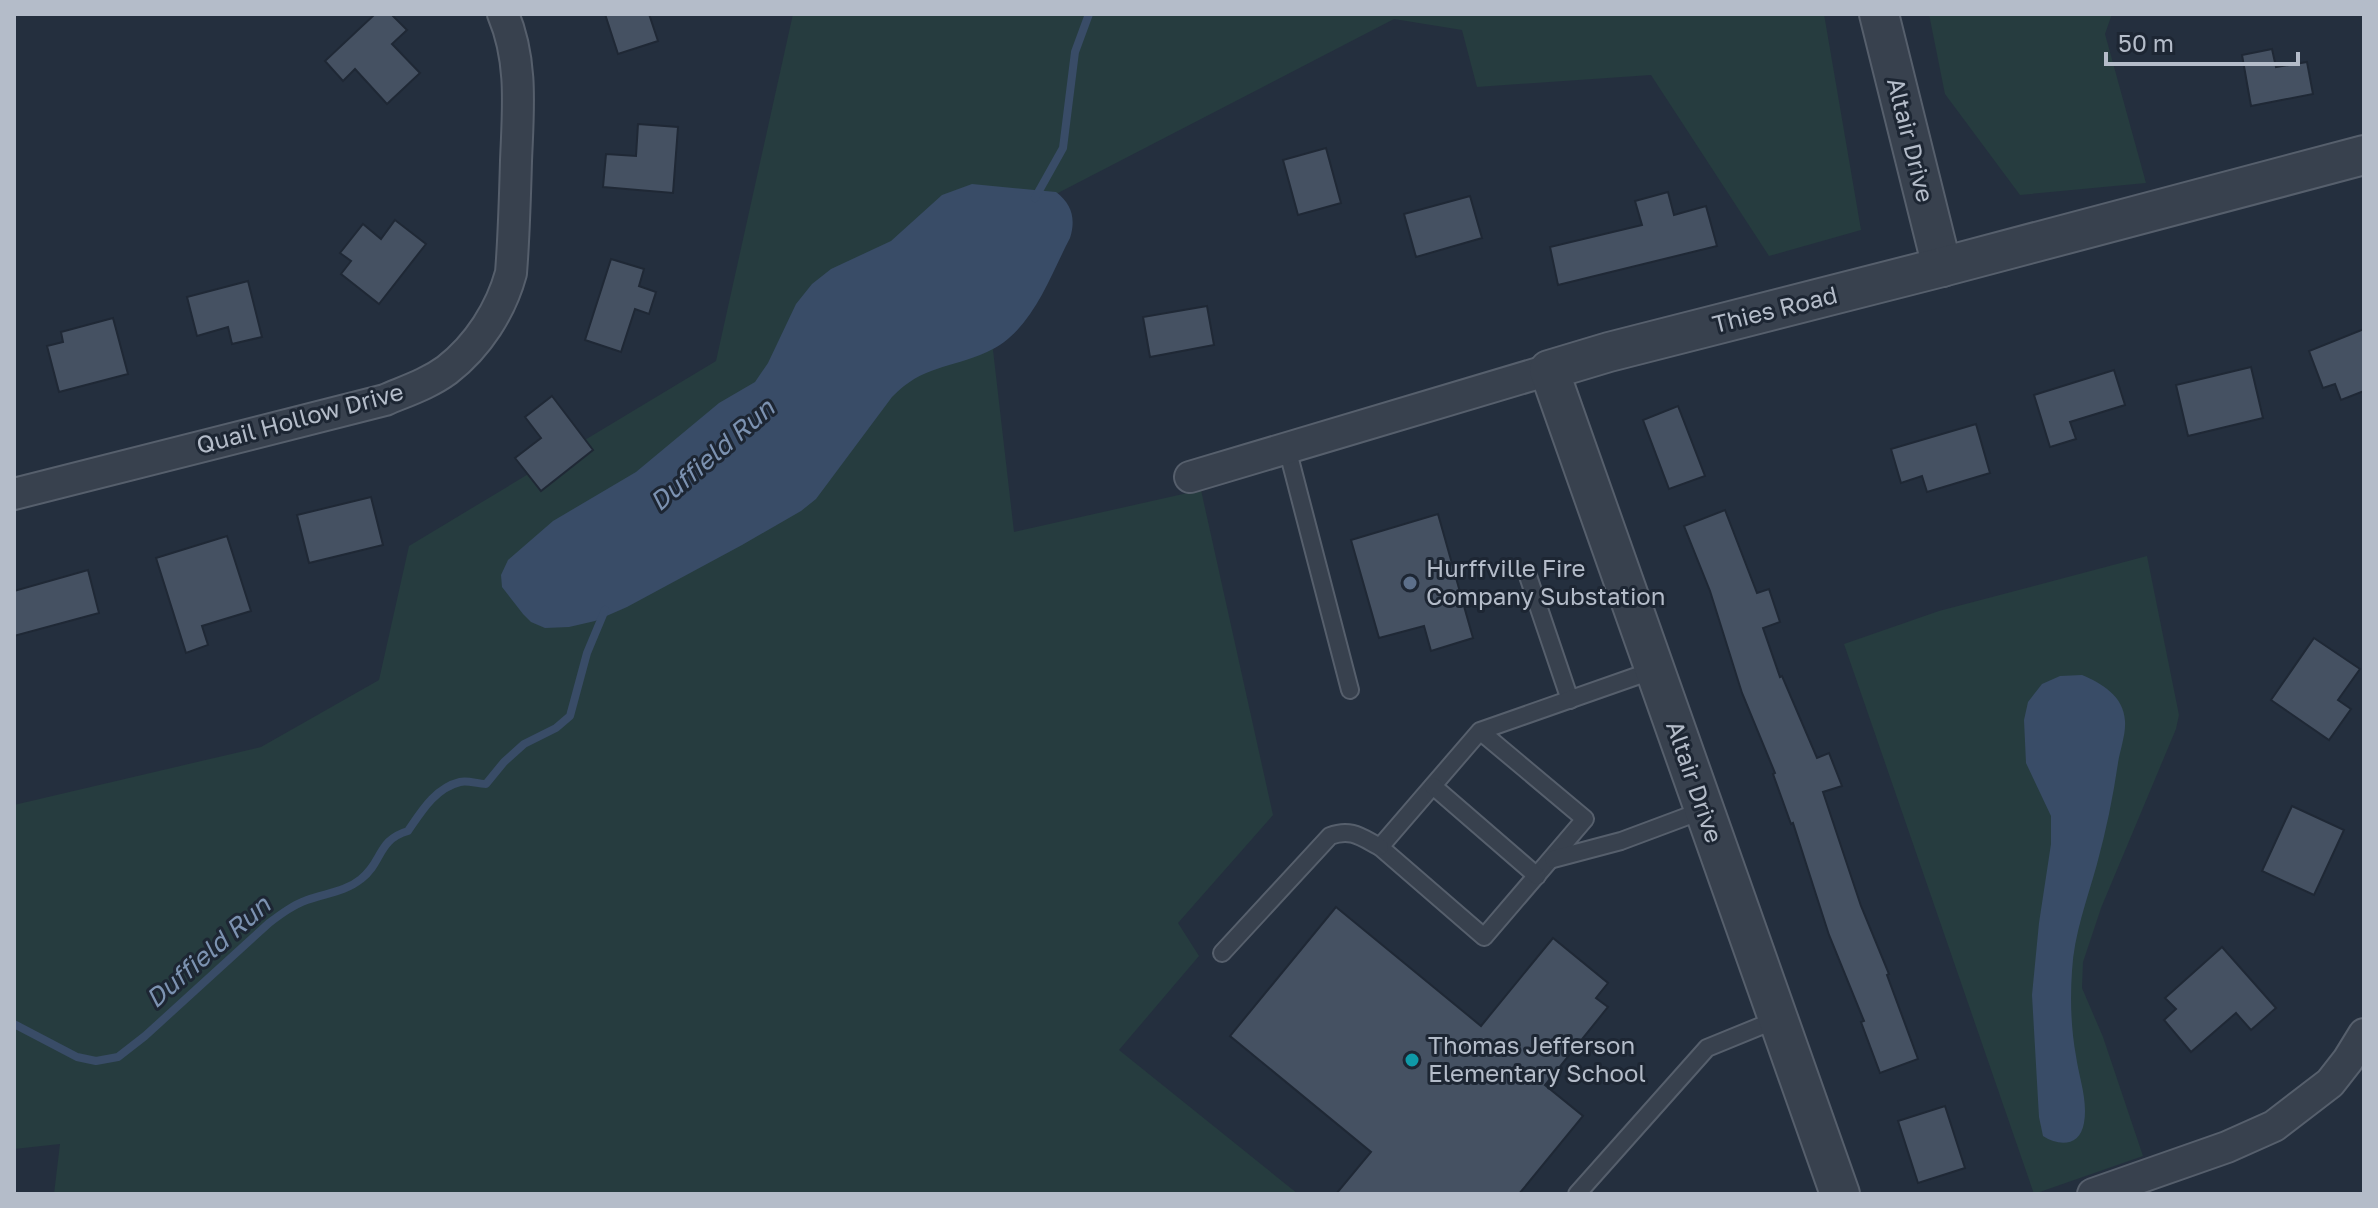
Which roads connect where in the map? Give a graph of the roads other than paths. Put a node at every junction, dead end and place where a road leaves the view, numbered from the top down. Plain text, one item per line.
1 (503, 14) edge
2 (1879, 14) edge
3 (2364, 155) edge
4 (1942, 267) junction
5 (1549, 370) junction
6 (1287, 448) junction
7 (1190, 477) dead end
8 (14, 494) edge
9 (1528, 576) dead end
10 (1654, 670) junction
11 (1350, 690) dead end
12 (1570, 700) junction
13 (1480, 731) junction
14 (1433, 786) junction
15 (1704, 810) junction
16 (1380, 847) junction
17 (1553, 859) junction
18 (1537, 876) junction
19 (1222, 953) dead end
20 (1778, 1019) junction
21 (2364, 1034) edge
22 (1577, 1194) edge
23 (1840, 1194) edge
24 (2093, 1194) edge

1 - 8 street, Quail Hollow Drive
2 - 4 street, Altair Drive
3 - 4 street, Thies Road
4 - 5 street, Thies Road
5 - 6 street, Thies Road
5 - 10 street, Altair Drive
6 - 7 street, Thies Road
6 - 11 lane
9 - 12 lane
10 - 12 lane
10 - 15 street, Altair Drive
12 - 13 lane
13 - 14 lane
13 - 17 lane
14 - 16 lane
14 - 18 lane
15 - 17 lane
15 - 20 street, Altair Drive
16 - 18 lane
16 - 19 lane
17 - 18 lane
20 - 22 lane
20 - 23 street, Altair Drive
21 - 24 street

